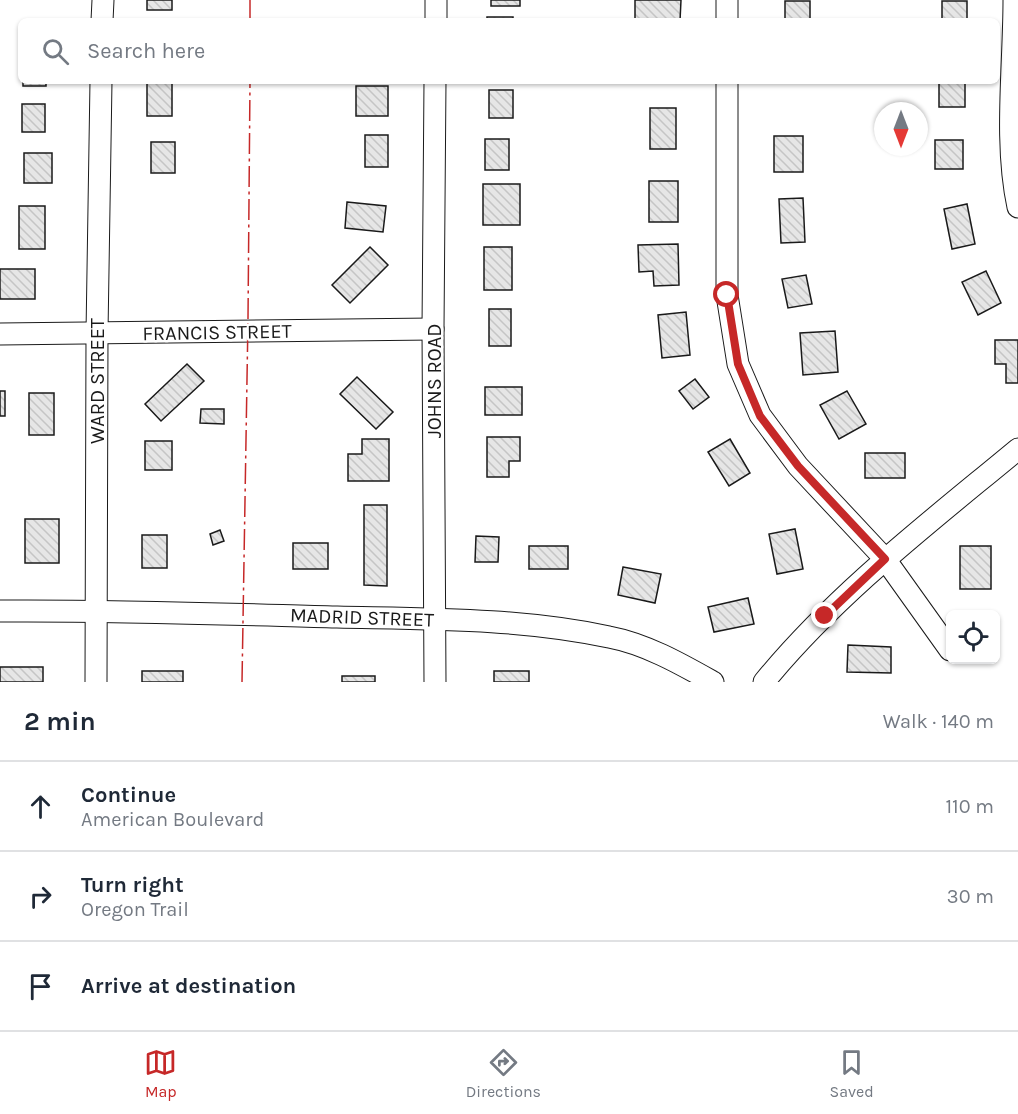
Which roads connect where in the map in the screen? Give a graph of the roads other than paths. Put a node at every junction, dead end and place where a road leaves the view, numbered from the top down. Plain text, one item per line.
1 (103, 0) edge
2 (436, 0) edge
3 (727, 0) edge
4 (1015, 11) edge
5 (102, 18) edge
6 (436, 18) edge
7 (727, 18) edge
8 (101, 84) edge
9 (435, 84) edge
10 (727, 84) edge
11 (1018, 207) edge
12 (433, 329) junction
13 (97, 333) junction
14 (0, 334) edge
15 (1018, 448) edge
16 (885, 559) junction
17 (96, 610) junction
18 (0, 611) edge
19 (435, 619) junction
20 (946, 643) edge
21 (96, 682) edge
22 (435, 682) edge
23 (713, 682) edge
24 (764, 682) edge

1 - 5 street
2 - 6 street
3 - 7 street
4 - 11 street
8 - 13 street, WARD STREET
9 - 12 street, JOHNS ROAD
10 - 16 street
12 - 13 street, FRANCIS STREET
12 - 19 street, JOHNS ROAD
13 - 14 street, FRANCIS STREET
13 - 17 street, WARD STREET
15 - 16 street
16 - 20 street
16 - 24 street
17 - 18 street, MADRID STREET
17 - 19 street, MADRID STREET
17 - 21 street, WARD STREET
19 - 22 street, JOHNS ROAD
19 - 23 street, MADRID STREET

